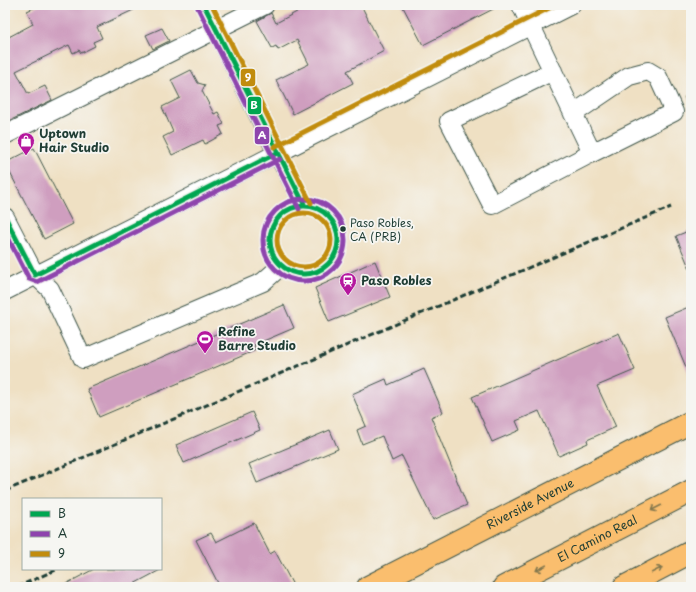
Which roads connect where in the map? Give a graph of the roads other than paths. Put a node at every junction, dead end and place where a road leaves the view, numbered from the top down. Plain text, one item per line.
1 (204, 5) edge
2 (265, 5) edge
3 (521, 5) edge
4 (571, 5) edge
5 (531, 25) junction
6 (216, 29) junction
7 (553, 71) junction
8 (573, 114) junction
9 (5, 135) edge
10 (277, 153) junction
11 (592, 153) junction
12 (305, 206) junction
13 (5, 217) edge
14 (281, 266) junction
15 (35, 275) junction
16 (5, 291) edge
17 (691, 422) edge
18 (691, 491) edge
19 (691, 552) edge
20 (368, 587) edge
21 (504, 587) edge
22 (624, 587) edge

1 - 6 street
2 - 6 street
3 - 5 street
4 - 5 street
5 - 7 street
5 - 10 street
6 - 9 street
6 - 10 street
7 - 8 street
7 - 11 street
8 - 11 street
8 - 11 street
10 - 12 street
10 - 15 street
12 - 14 street
12 - 14 street
13 - 15 street
14 - 15 street
15 - 16 street
17 - 20 main road, Riverside Avenue
18 -> 21 main road, El Camino Real
22 -> 19 main road

